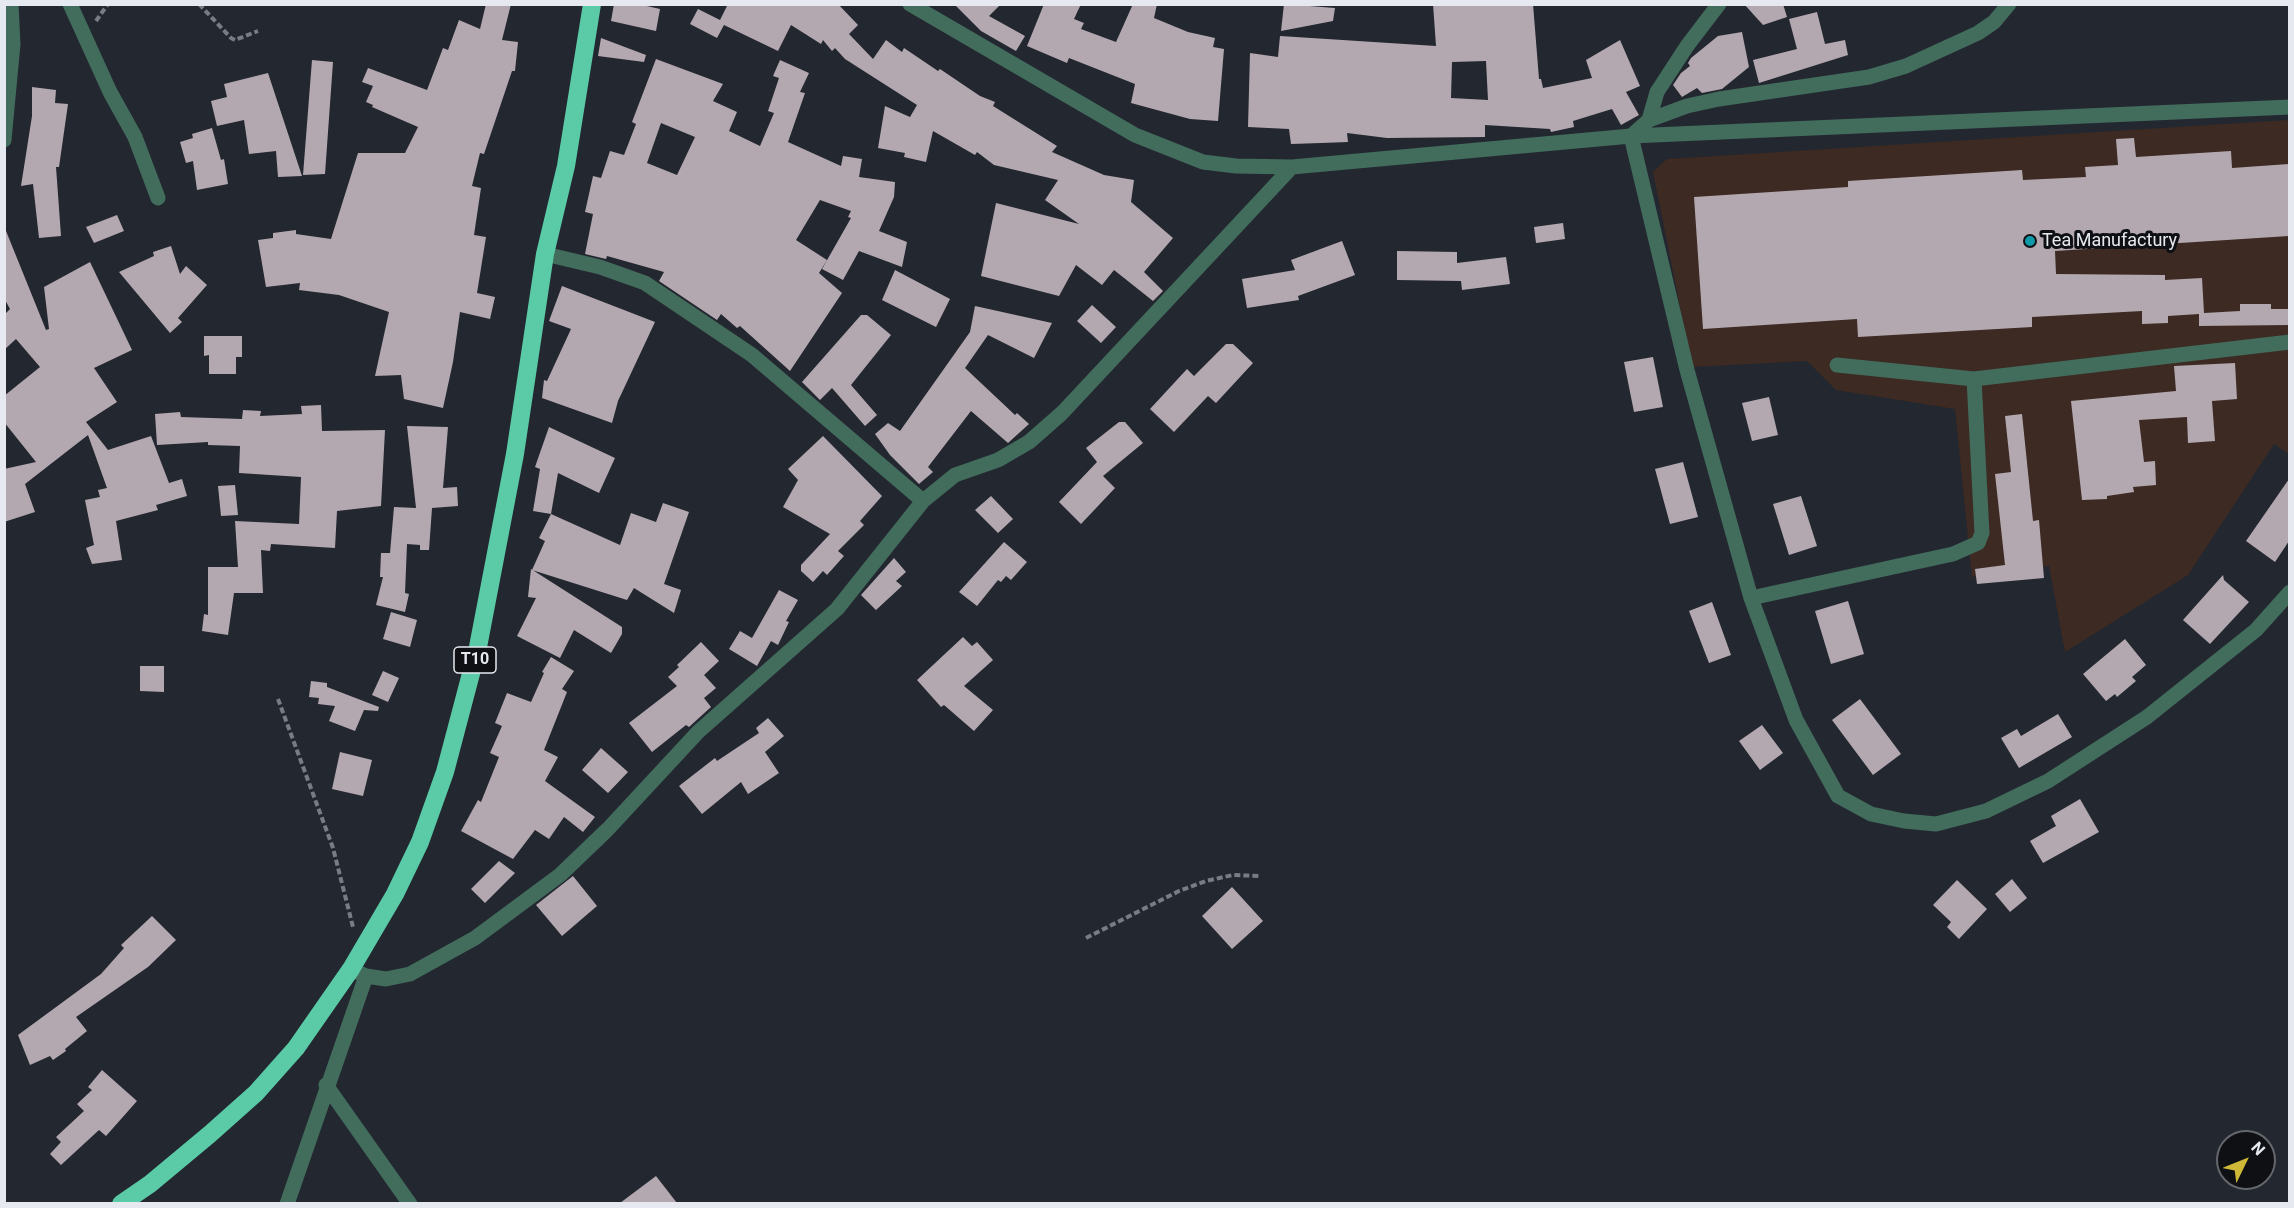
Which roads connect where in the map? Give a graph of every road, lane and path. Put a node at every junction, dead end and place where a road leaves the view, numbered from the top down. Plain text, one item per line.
1 (11, 4) edge
2 (70, 4) edge
3 (198, 4) edge
4 (592, 4) edge
5 (910, 4) edge
6 (1719, 4) edge
7 (2009, 4) edge
8 (258, 31) dead end
9 (2289, 107) edge
10 (1649, 120) junction
11 (1631, 136) junction
12 (4, 140) edge
13 (1292, 167) junction
14 (158, 198) dead end
15 (545, 254) junction
16 (2289, 342) edge
17 (1837, 365) dead end
18 (1974, 379) junction
19 (923, 501) junction
20 (2289, 592) edge
21 (1750, 598) junction
22 (278, 699) dead end
23 (1260, 876) dead end
24 (1086, 938) dead end
25 (359, 966) junction
26 (326, 1085) junction
27 (121, 1203) edge
28 (287, 1203) edge
29 (410, 1203) edge

1 - 12 street
2 - 14 street
3 - 8 path
4 - 15 highway, T10
5 - 13 street
6 - 10 street
7 - 10 street
9 - 11 street
10 - 11 street
11 - 13 street
11 - 21 street
13 - 19 street
15 - 19 street
15 - 25 highway, T10
16 - 18 street
17 - 18 street
18 - 21 street
19 - 25 street
20 - 21 street
22 - 25 path
23 - 24 path
25 - 26 street
25 - 27 highway, T10
26 - 28 street
26 - 29 street

